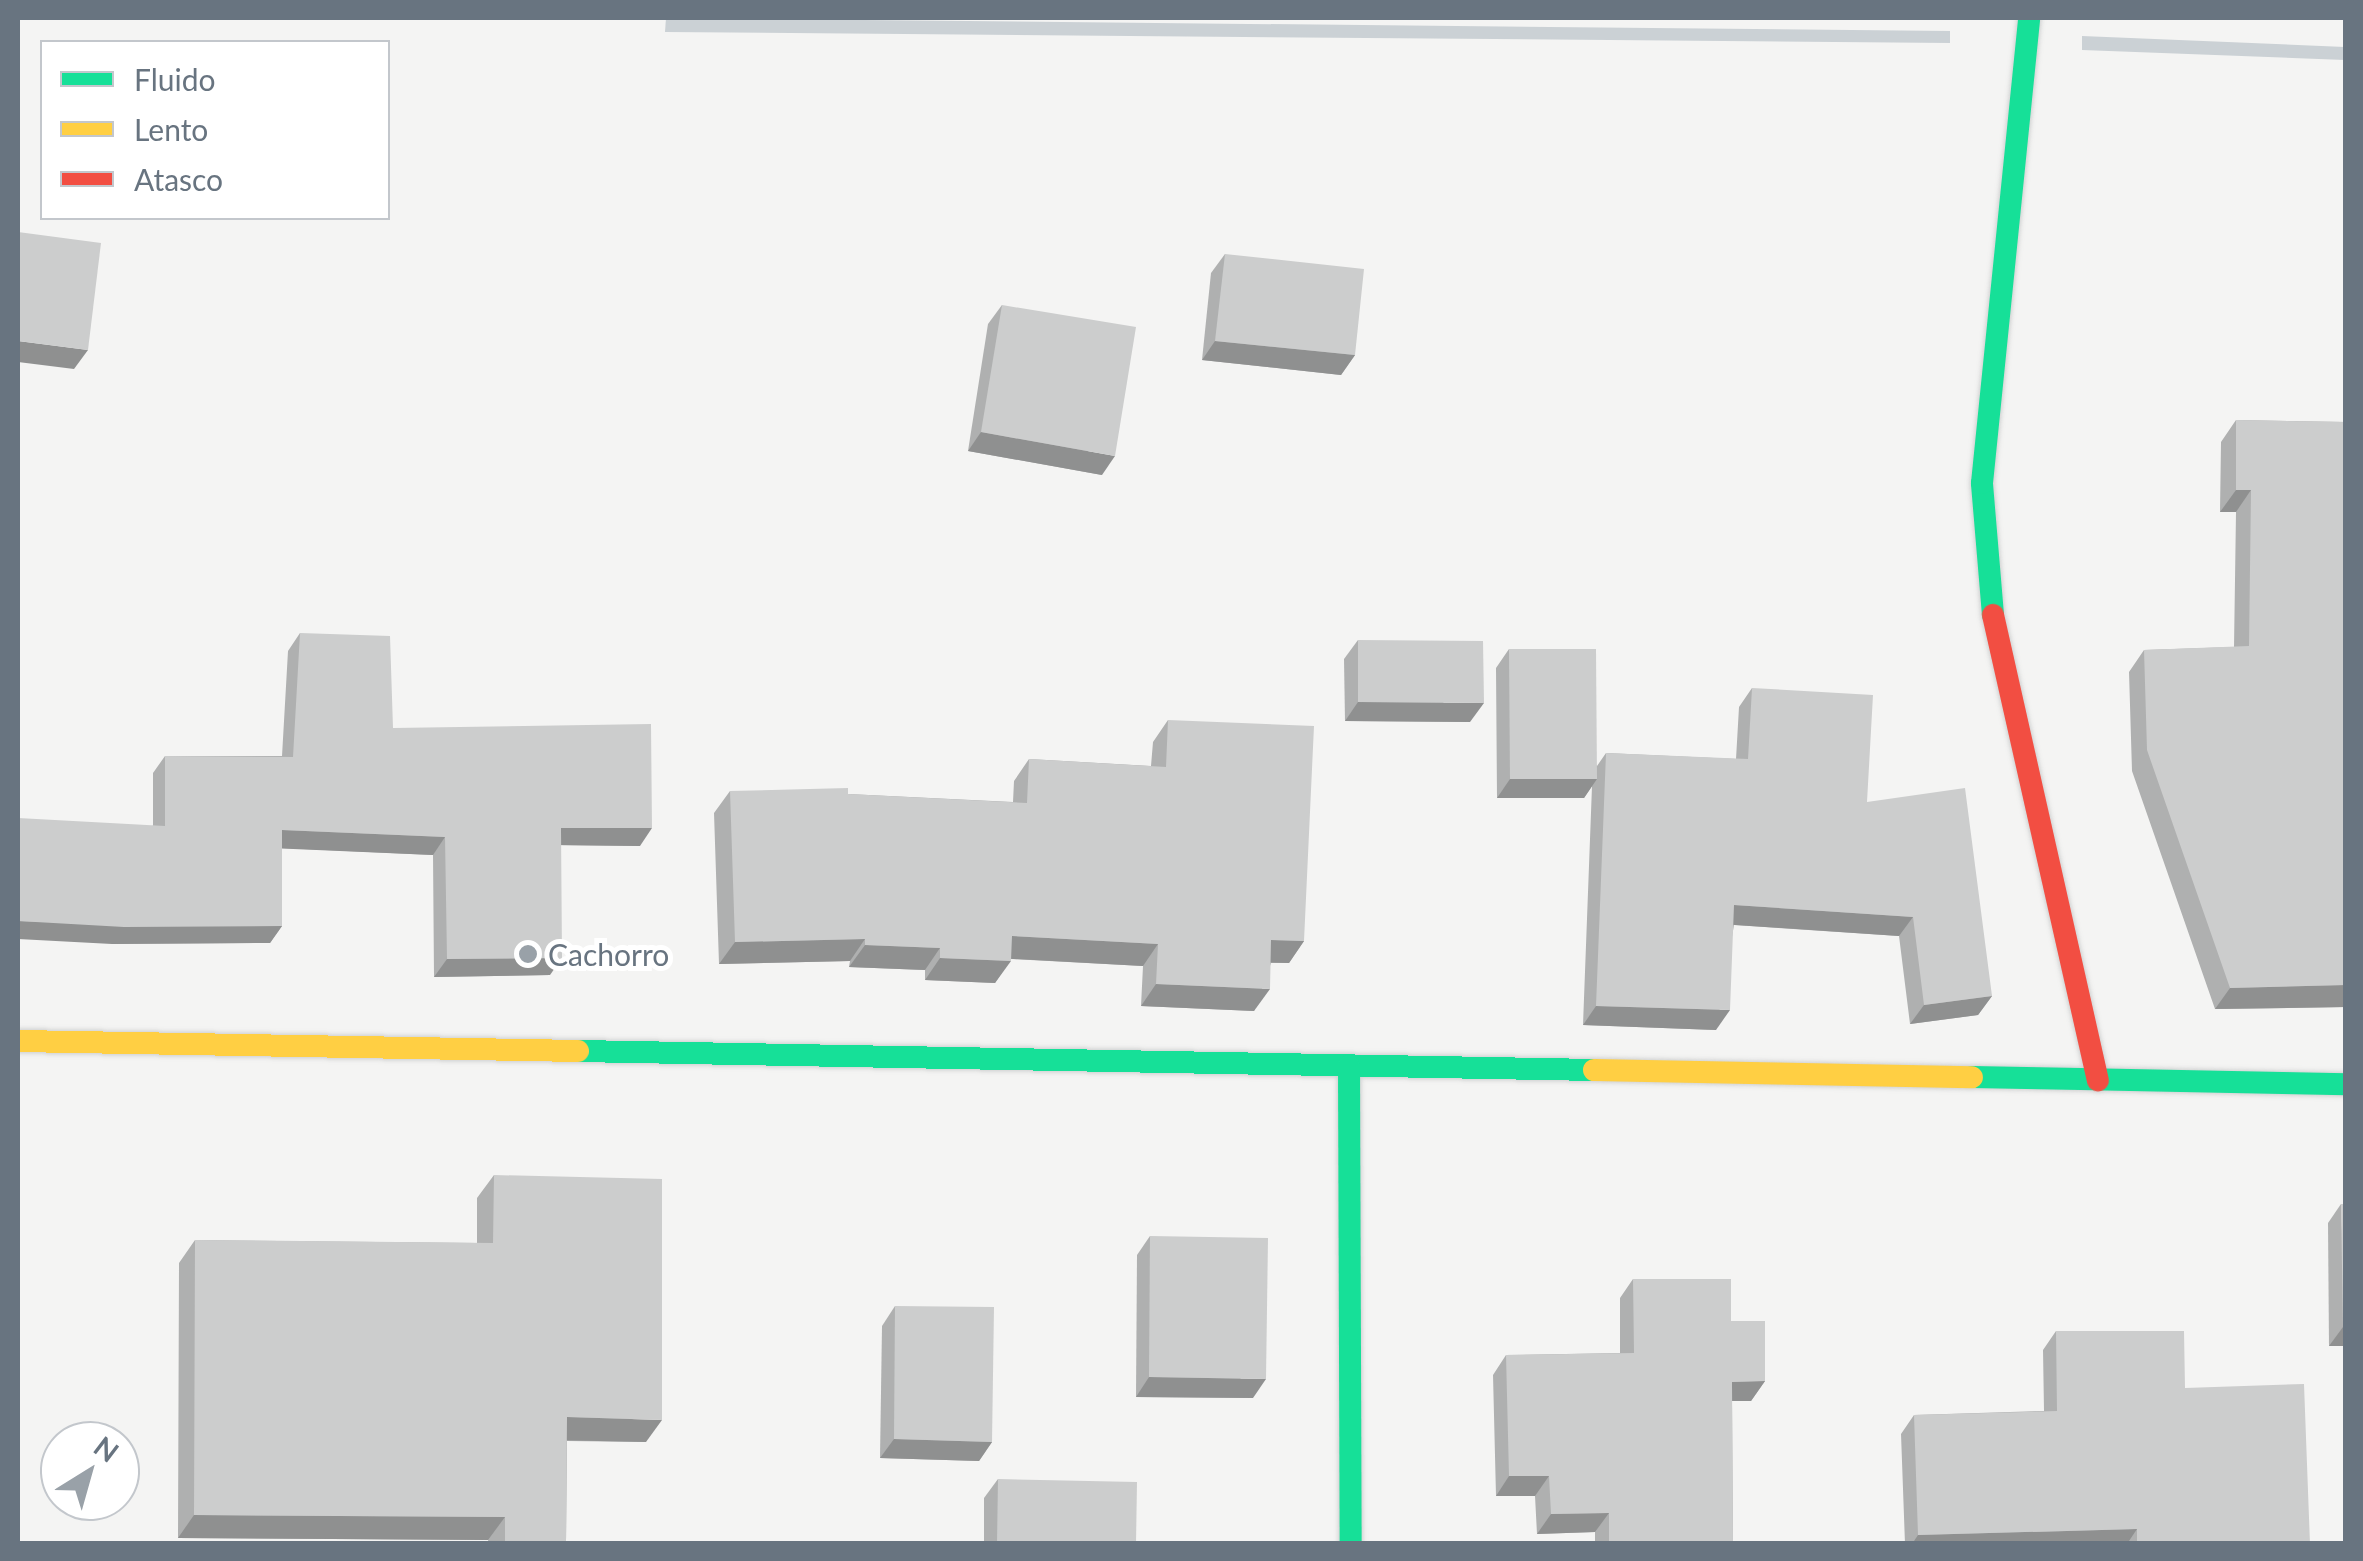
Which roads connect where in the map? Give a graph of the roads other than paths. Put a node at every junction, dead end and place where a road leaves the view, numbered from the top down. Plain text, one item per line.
1 (2029, 18) edge
2 (18, 1041) edge
3 (1350, 1066) junction
4 (2098, 1080) junction
5 (2346, 1084) edge
6 (1351, 1544) edge

1 - 4 street
2 - 3 street
3 - 4 street
3 - 6 street
4 - 5 street

